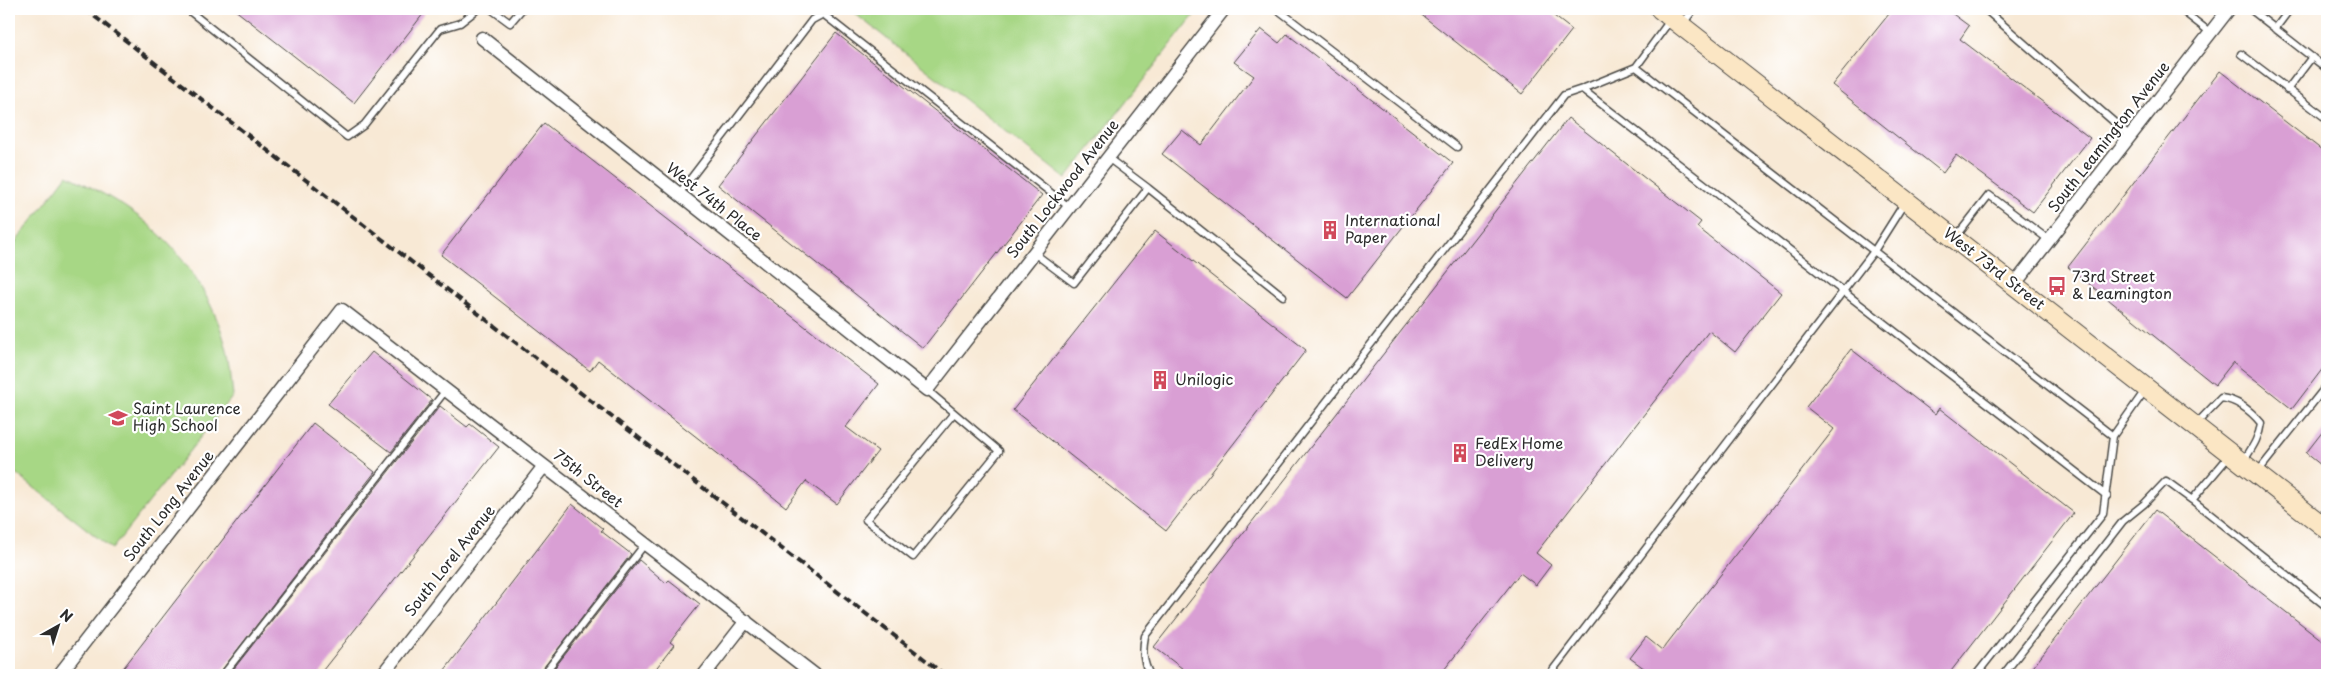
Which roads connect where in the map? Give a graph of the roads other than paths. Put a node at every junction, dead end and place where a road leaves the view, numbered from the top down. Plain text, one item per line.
1 (187, 9) edge
2 (478, 9) edge
3 (491, 9) edge
4 (522, 9) edge
5 (1224, 9) edge
6 (1277, 9) edge
7 (1694, 9) edge
8 (1985, 9) edge
9 (2180, 9) edge
10 (2229, 9) edge
11 (2250, 9) edge
12 (2290, 9) edge
13 (1671, 17) edge
14 (2275, 28) junction
15 (2211, 33) junction
16 (482, 38) dead end
17 (2241, 54) dead end
18 (2312, 58) junction
19 (1636, 67) junction
20 (2327, 69) edge
21 (1582, 89) junction
22 (2287, 90) junction
23 (2327, 119) edge
24 (2130, 136) junction
25 (1457, 147) dead end
26 (1108, 158) junction
27 (1148, 188) junction
28 (678, 195) junction
29 (1906, 201) junction
30 (1069, 207) junction
31 (1955, 239) junction
32 (2049, 240) junction
33 (1874, 251) junction
34 (1034, 252) junction
35 (2014, 285) junction
36 (1843, 291) junction
37 (1283, 296) dead end
38 (342, 310) joint
39 (2327, 385) edge
40 (2147, 388) junction
41 (446, 390) junction
42 (927, 390) junction
43 (954, 413) junction
44 (2194, 426) junction
45 (2113, 436) junction
46 (2243, 464) junction
47 (544, 466) junction
48 (2107, 496) junction
49 (2192, 500) junction
50 (2327, 529) edge
51 (645, 544) junction
52 (2327, 607) edge
53 (746, 622) junction
54 (59, 675) edge
55 (223, 675) edge
56 (382, 675) edge
57 (543, 675) edge
58 (704, 675) edge
59 (815, 675) edge
60 (1150, 675) edge
61 (1549, 675) edge
62 (1976, 675) edge
63 (2004, 675) edge

1 - 2 lane
3 - 4 lane
5 - 26 street, South Lockwood Avenue
6 - 25 lane
7 - 13 lane
8 - 24 lane
9 - 15 lane
10 - 15 street, South Leamington Avenue
11 - 14 lane
12 - 14 lane
13 - 19 lane
13 - 29 street, West 73rd Street
14 - 18 lane
15 - 24 street, South Leamington Avenue
16 - 28 street, West 74th Place
17 - 22 lane
18 - 20 lane
18 - 22 lane
19 - 21 lane
19 - 33 lane
21 - 36 lane
21 - 60 lane
22 - 23 lane
24 - 32 street, South Leamington Avenue
26 - 27 lane
26 - 30 street, South Lockwood Avenue
27 - 34 lane
27 - 37 lane
28 - 30 lane
28 - 42 street, West 74th Place
29 - 31 street, West 73rd Street
29 - 33 lane
30 - 34 street, South Lockwood Avenue
31 - 32 lane
31 - 35 street, West 73rd Street
32 - 35 street, South Leamington Avenue
33 - 36 lane
33 - 45 lane
34 - 42 street, South Lockwood Avenue
35 - 40 street, West 73rd Street
36 - 48 lane
36 - 61 lane
38 - 41 street, 75th Street
38 - 54 street, South Long Avenue
39 - 46 lane
40 - 44 street, West 73rd Street
40 - 45 lane
41 - 47 street, 75th Street
41 - 55 lane
42 - 43 lane
43 - 43 lane
44 - 46 street, West 73rd Street
44 - 46 lane
45 - 48 lane
46 - 49 lane
46 - 50 street, West 73rd Street
47 - 51 street, 75th Street
47 - 56 street, South Lorel Avenue
48 - 62 lane
49 - 52 lane
49 - 63 lane
51 - 53 street, 75th Street
51 - 57 lane
53 - 58 street
53 - 59 street, 75th Street

